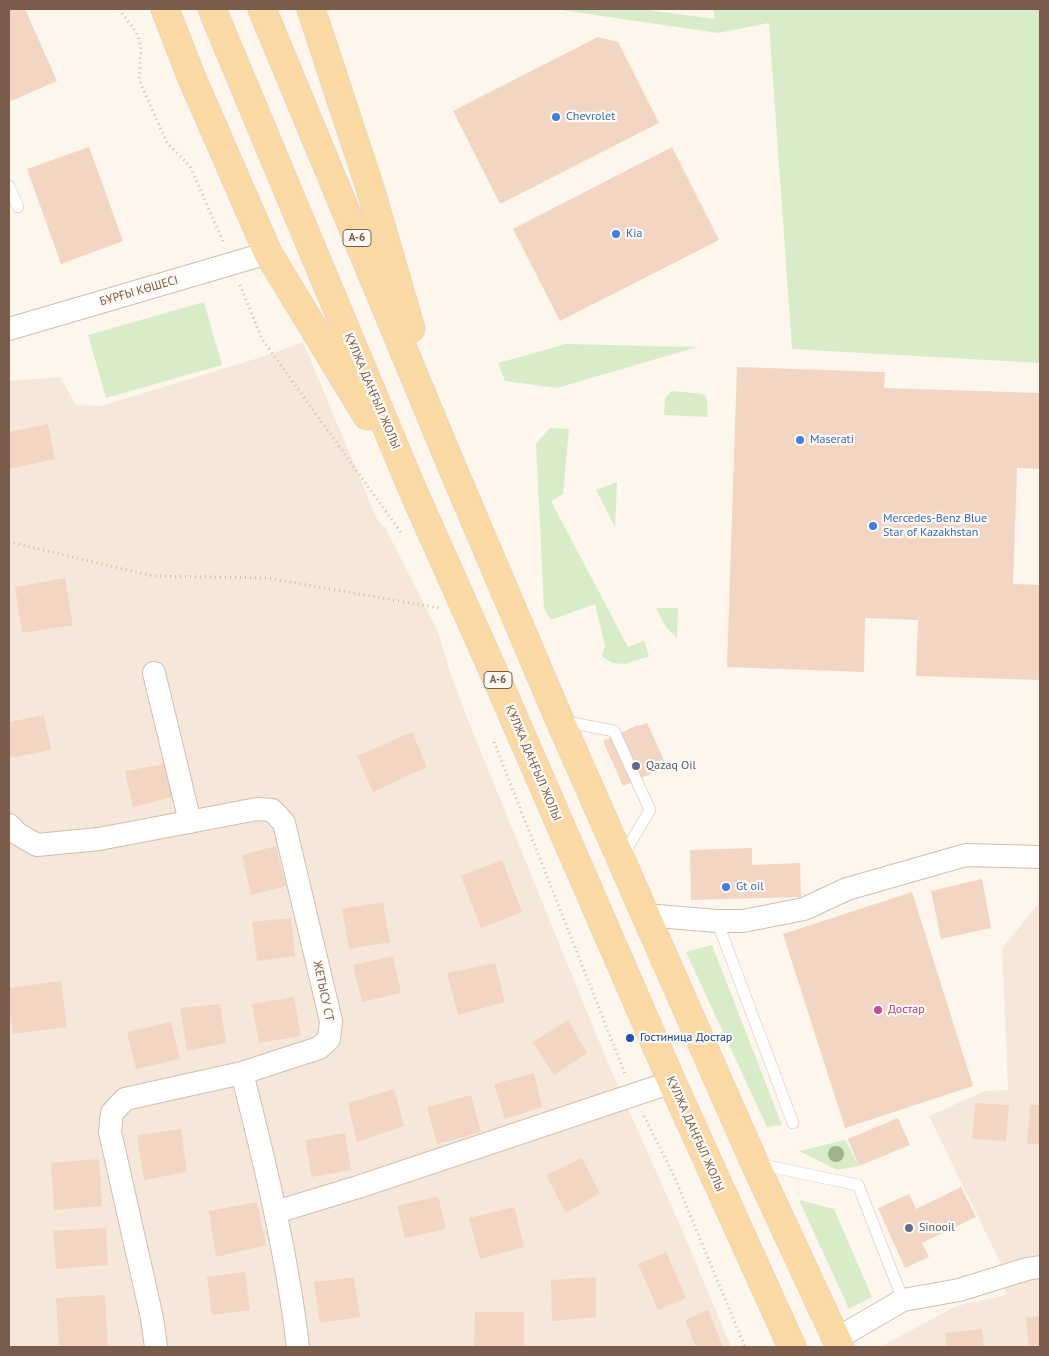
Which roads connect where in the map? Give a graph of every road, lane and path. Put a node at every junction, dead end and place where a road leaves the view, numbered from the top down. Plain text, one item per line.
1 (119, 9) edge
2 (164, 9) edge
3 (212, 9) edge
4 (262, 9) edge
5 (311, 9) edge
6 (9, 186) edge
7 (18, 207) dead end
8 (268, 253) junction
9 (232, 264) junction
10 (9, 328) edge
11 (452, 467) junction
12 (414, 493) junction
13 (407, 540) dead end
14 (9, 542) edge
15 (438, 600) dead end
16 (154, 673) dead end
17 (560, 721) junction
18 (494, 740) dead end
19 (190, 822) junction
20 (9, 824) edge
21 (1040, 857) edge
22 (621, 858) junction
23 (645, 914) junction
24 (717, 921) junction
25 (242, 1072) junction
26 (672, 1082) junction
27 (634, 1095) junction
28 (793, 1123) dead end
29 (755, 1164) junction
30 (276, 1212) junction
31 (1040, 1267) edge
32 (903, 1300) junction
33 (838, 1343) edge
34 (156, 1347) edge
35 (298, 1347) edge
36 (745, 1347) edge
37 (792, 1347) edge

1 - 9 path
2 - 8 main road
3 - 12 main road, ҚҰЛЖА ДАҢҒЫЛ ЖОЛЫ / A-6
4 - 11 main road, A-6
5 - 11 main road
6 - 7 lane
8 - 9 street, БҰРҒЫ КӨШЕСІ
8 - 12 main road
9 - 10 street, БҰРҒЫ КӨШЕСІ
9 - 13 path
11 - 17 main road, A-6
12 - 26 main road, ҚҰЛЖА ДАҢҒЫЛ ЖОЛЫ / A-6
14 - 15 path
16 - 19 street
17 - 22 main road, A-6
17 - 22 lane
18 - 27 path
19 - 20 street, ЖЕТЫСУ СТ
19 - 25 street, ЖЕТЫСУ СТ
21 - 24 street
22 - 23 main road, A-6
23 - 24 street
23 - 29 main road, A-6
24 - 28 lane
25 - 30 street
25 - 34 street, ЖЕТЫСУ СТ
26 - 27 street
26 - 37 main road, ҚҰЛЖА ДАҢҒЫЛ ЖОЛЫ / A-6
27 - 30 street
27 - 36 path
29 - 32 lane
29 - 33 main road, A-6
30 - 35 street
31 - 32 street
32 - 33 street

